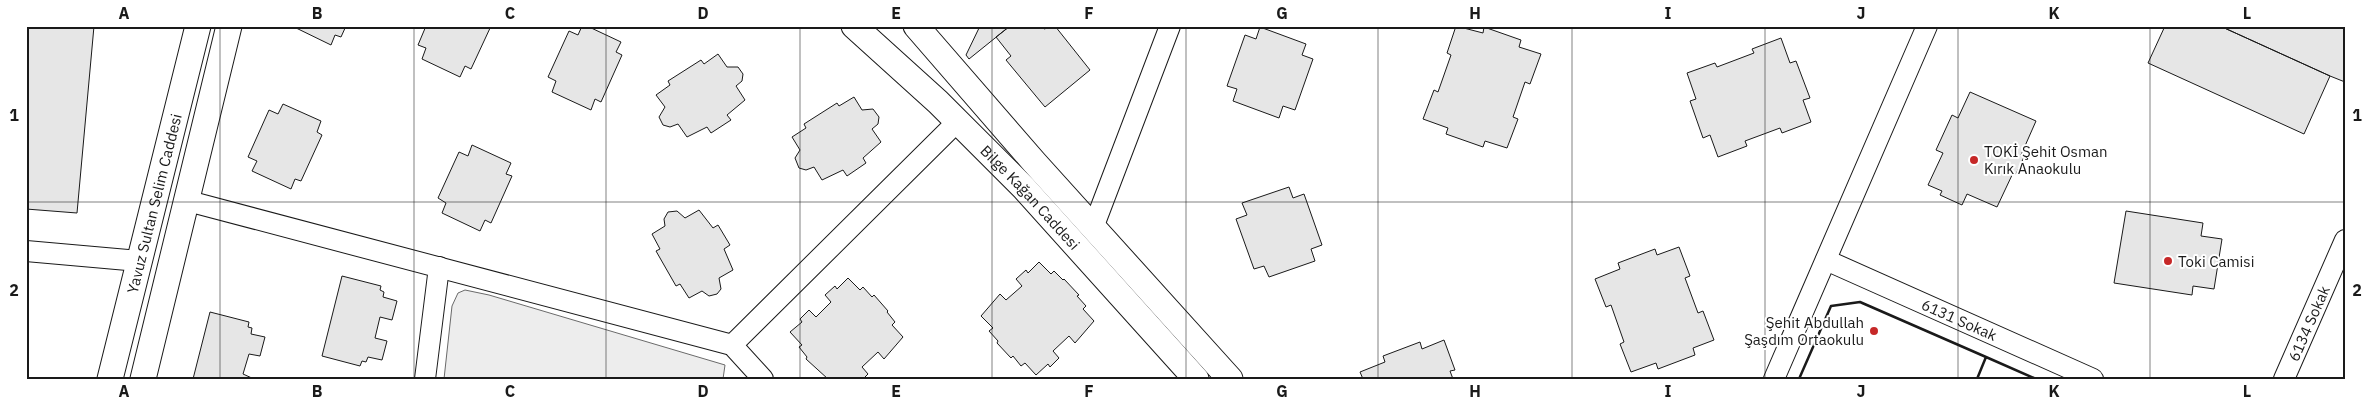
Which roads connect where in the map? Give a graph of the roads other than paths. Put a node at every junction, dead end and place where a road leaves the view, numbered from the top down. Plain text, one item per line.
1 (198, 26) edge
2 (229, 26) edge
3 (854, 26) edge
4 (916, 26) edge
5 (1170, 26) edge
6 (1927, 26) edge
7 (958, 121) junction
8 (188, 201) junction
9 (1093, 228) junction
10 (2345, 240) edge
11 (26, 251) edge
12 (1826, 260) junction
13 (140, 261) junction
14 (439, 267) junction
15 (732, 345) junction
16 (110, 379) edge
17 (143, 379) edge
18 (425, 379) edge
19 (763, 379) edge
20 (1196, 379) edge
21 (1230, 379) edge
22 (1774, 379) edge
23 (2093, 379) edge
24 (2284, 379) edge

1 - 13 street, Yavuz Sultan Selim Caddesi
2 - 8 street
3 - 7 street, Bilge Kağan Caddesi
4 - 9 street, Bilge Kağan Caddesi
5 - 9 street
6 - 12 street
7 - 15 street
7 - 20 street, Bilge Kağan Caddesi
8 - 14 street
8 - 17 street
9 - 21 street, Bilge Kağan Caddesi
10 - 24 street, 6134 Sokak
11 - 13 street
12 - 22 street
12 - 23 street, 6131 Sokak
13 - 16 street, Yavuz Sultan Selim Caddesi
14 - 15 street
14 - 18 street
15 - 19 street

